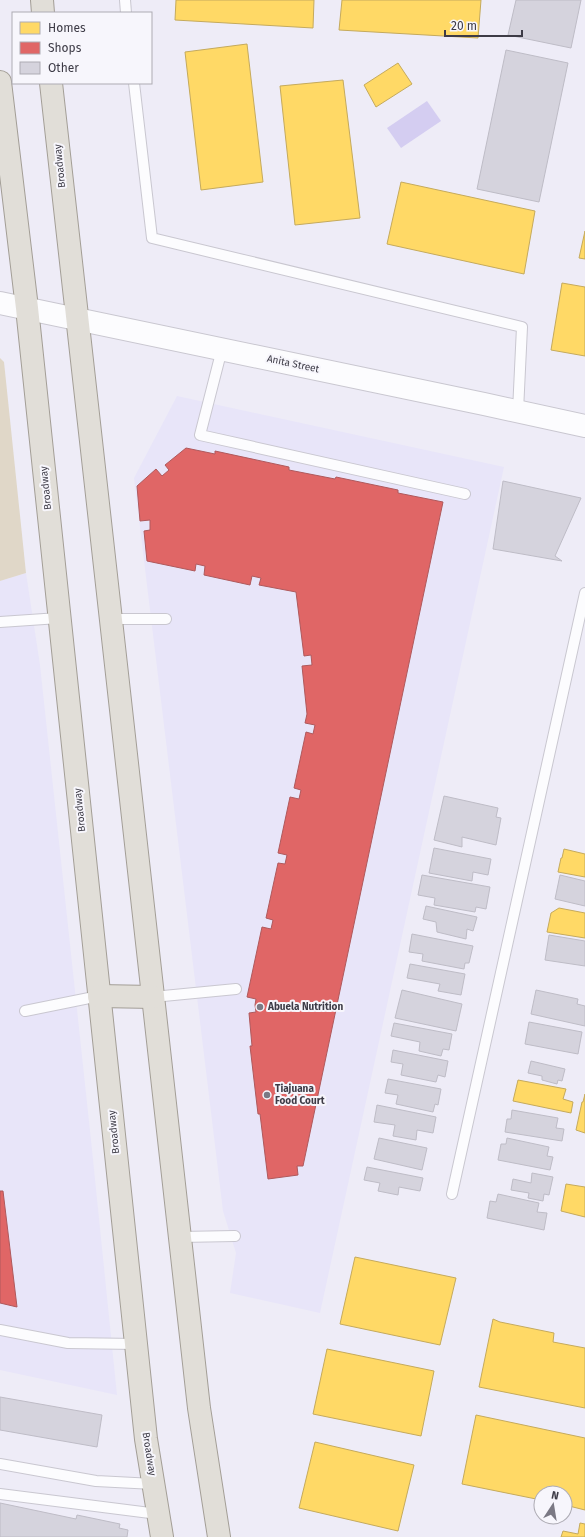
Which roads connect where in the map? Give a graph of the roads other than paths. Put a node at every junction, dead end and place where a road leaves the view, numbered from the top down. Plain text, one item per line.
1 (42, 0) edge
2 (125, 0) edge
3 (43, 12) edge
4 (126, 12) edge
5 (0, 82) edge
6 (51, 84) edge
7 (134, 84) edge
8 (0, 303) edge
9 (27, 308) junction
10 (76, 319) junction
11 (222, 349) junction
12 (518, 411) junction
13 (585, 426) edge
14 (465, 494) dead end
15 (585, 593) edge
16 (59, 618) junction
17 (110, 619) junction
18 (166, 619) dead end
19 (0, 622) edge
20 (236, 989) dead end
21 (100, 996) junction
22 (152, 997) junction
23 (25, 1011) dead end
24 (452, 1194) dead end
25 (235, 1236) dead end
26 (180, 1237) junction
27 (0, 1330) edge
28 (136, 1344) junction
29 (0, 1464) edge
30 (154, 1484) junction
31 (0, 1494) edge
32 (158, 1514) junction
33 (162, 1537) edge
34 (219, 1537) edge

1 - 3 main road
2 - 4 lane
5 - 9 main road, Broadway
6 - 10 main road, Broadway
7 - 12 lane
8 - 9 street, Anita Street
9 - 10 street, Anita Street
9 - 16 main road, Broadway
10 - 11 street, Anita Street
10 - 17 main road, Broadway
11 - 12 street, Anita Street
11 - 14 lane
12 - 13 street, Anita Street
15 - 24 lane
16 - 19 lane
16 - 21 main road, Broadway
17 - 18 lane
17 - 22 main road, Broadway
20 - 22 lane
21 - 22 main road
21 - 23 lane
21 - 28 main road, Broadway
22 - 26 main road, Broadway
25 - 26 lane
26 - 34 main road, Broadway
27 - 28 lane
28 - 30 main road, Broadway
29 - 30 lane
30 - 32 main road, Broadway
31 - 32 lane
32 - 33 main road, Broadway

